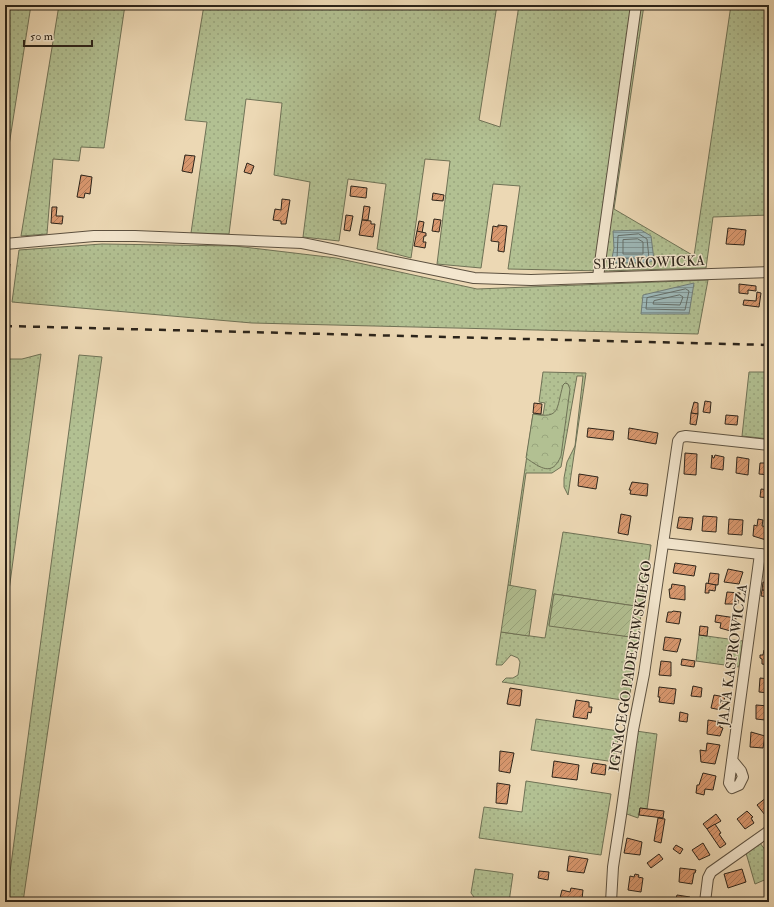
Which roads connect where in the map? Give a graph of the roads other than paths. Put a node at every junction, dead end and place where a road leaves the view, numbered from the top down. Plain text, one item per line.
1 (636, 5) edge
2 (5, 244) edge
3 (769, 272) edge
4 (598, 277) junction
5 (769, 445) edge
6 (662, 543) junction
7 (764, 555) edge
8 (732, 760) dead end
9 (769, 831) edge
10 (611, 902) edge
11 (705, 902) edge

1 - 4 street
2 - 4 street, SIERAKOWICKA
3 - 4 street, SIERAKOWICKA
5 - 6 street, IGNACEGO PADEREWSKIEGO
6 - 7 street
6 - 10 street, IGNACEGO PADEREWSKIEGO
7 - 8 street, JANA KASPROWICZA
9 - 11 street

